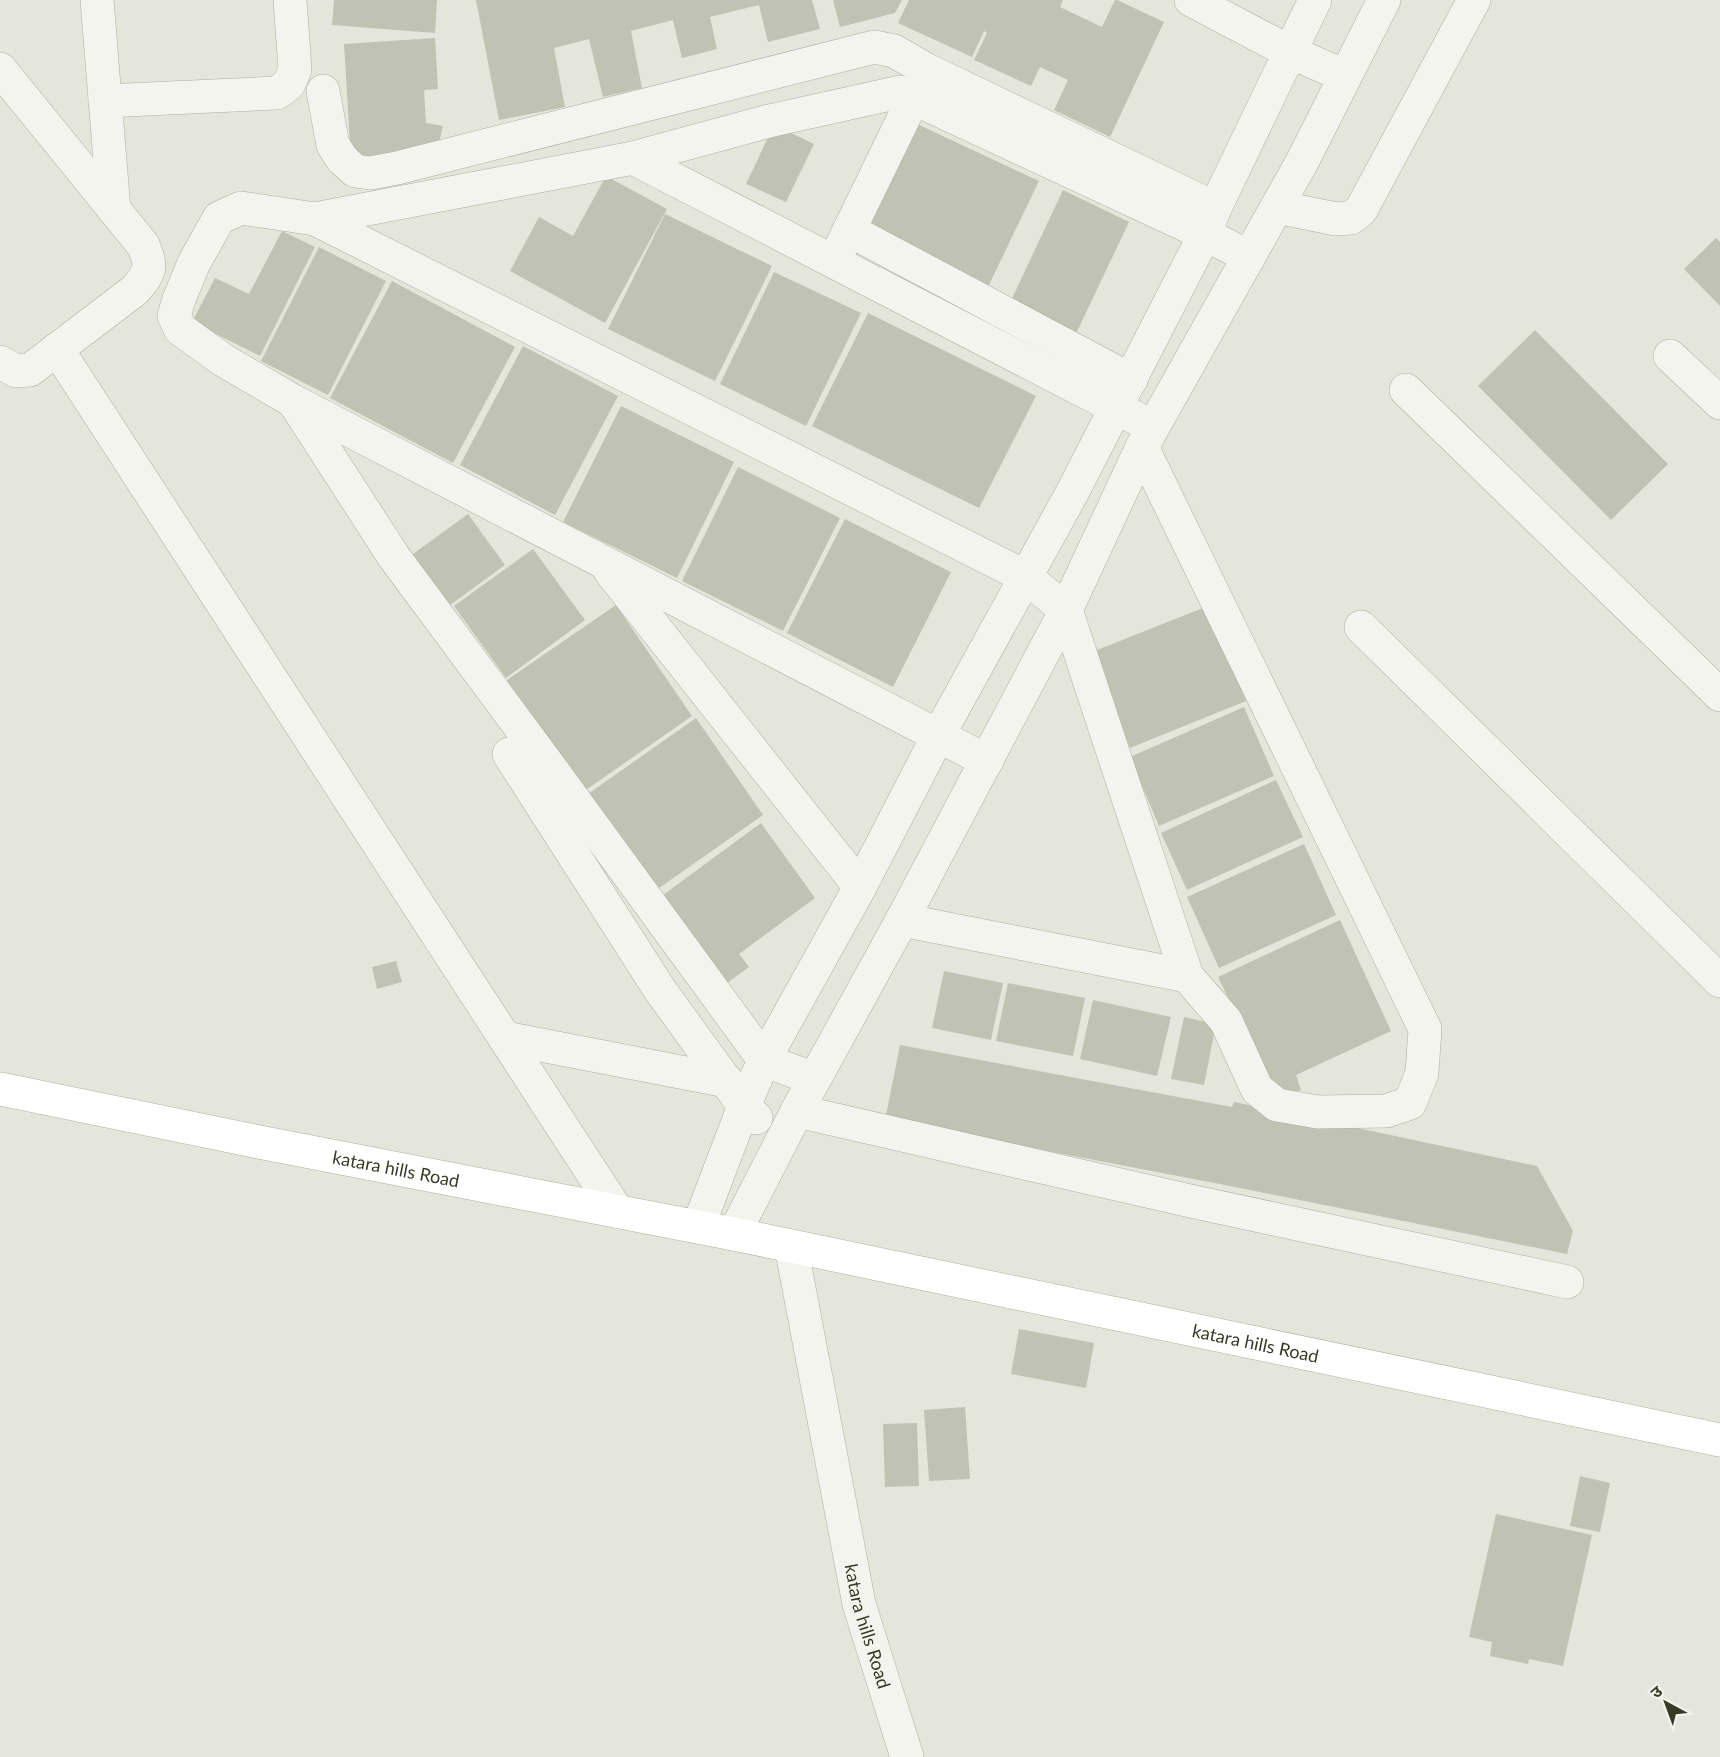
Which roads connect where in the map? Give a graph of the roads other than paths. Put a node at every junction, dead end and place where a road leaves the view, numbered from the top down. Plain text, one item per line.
1 (97, 0) edge
2 (290, 0) edge
3 (1191, 0) edge
4 (1315, 0) edge
5 (1384, 0) edge
6 (1474, 0) edge
7 (1290, 52) junction
8 (0, 69) edge
9 (1345, 76) junction
10 (323, 91) dead end
11 (914, 97) junction
12 (105, 100) junction
13 (633, 158) junction
14 (1277, 207) junction
15 (114, 210) junction
16 (315, 219) junction
17 (1210, 221) junction
18 (849, 230) junction
19 (1249, 257) junction
20 (834, 261) junction
21 (57, 350) junction
22 (1670, 356) dead end
23 (0, 362) edge
24 (1406, 390) dead end
25 (1124, 393) junction
26 (293, 400) junction
27 (1720, 403) edge
28 (1148, 437) junction
29 (604, 563) junction
30 (1026, 577) junction
31 (1066, 610) junction
32 (1361, 627) dead end
33 (1720, 695) edge
34 (938, 735) junction
35 (509, 754) dead end
36 (987, 761) junction
37 (860, 887) junction
38 (902, 920) junction
39 (1187, 976) junction
40 (1720, 981) edge
41 (505, 1038) junction
42 (764, 1060) junction
43 (814, 1079) junction
44 (0, 1089) edge
45 (735, 1093) junction
46 (797, 1111) junction
47 (781, 1142) junction
48 (617, 1211) junction
49 (698, 1227) junction
50 (734, 1234) junction
51 (791, 1246) junction
52 (1567, 1282) dead end
53 (1720, 1440) edge
54 (907, 1757) edge

1 - 12 street
2 - 12 street
3 - 7 street
4 - 7 street
5 - 9 street
6 - 14 street
7 - 9 street
7 - 17 street
8 - 15 street
9 - 14 street
10 - 17 street
11 - 13 street
11 - 17 street
11 - 18 street
12 - 15 street
13 - 16 street
13 - 20 street
14 - 19 street
15 - 21 street
16 - 26 street
16 - 30 street
17 - 19 street
17 - 25 street
18 - 20 street
18 - 25 street
19 - 28 street
20 - 25 street
21 - 23 street
21 - 41 street
22 - 27 street
24 - 33 street
25 - 28 street
25 - 30 street
26 - 29 street
26 - 42 street
28 - 31 street
28 - 39 street
29 - 34 street
29 - 37 street
30 - 31 street
30 - 34 street
31 - 36 street
31 - 39 street
32 - 40 street
34 - 36 street
34 - 37 street
35 - 45 street
36 - 38 street
37 - 42 street
38 - 39 street
38 - 43 street
41 - 45 street
41 - 48 street
42 - 43 street
42 - 45 street
43 - 46 street
44 - 48 main road, katara hills Road
45 - 47 street
45 - 49 street
46 - 47 street
46 - 52 street
47 - 50 street
48 - 49 main road, katara hills Road
49 - 50 main road, katara hills Road
50 - 51 main road, katara hills Road
51 - 53 main road, katara hills Road
51 - 54 street, katara hills Road

